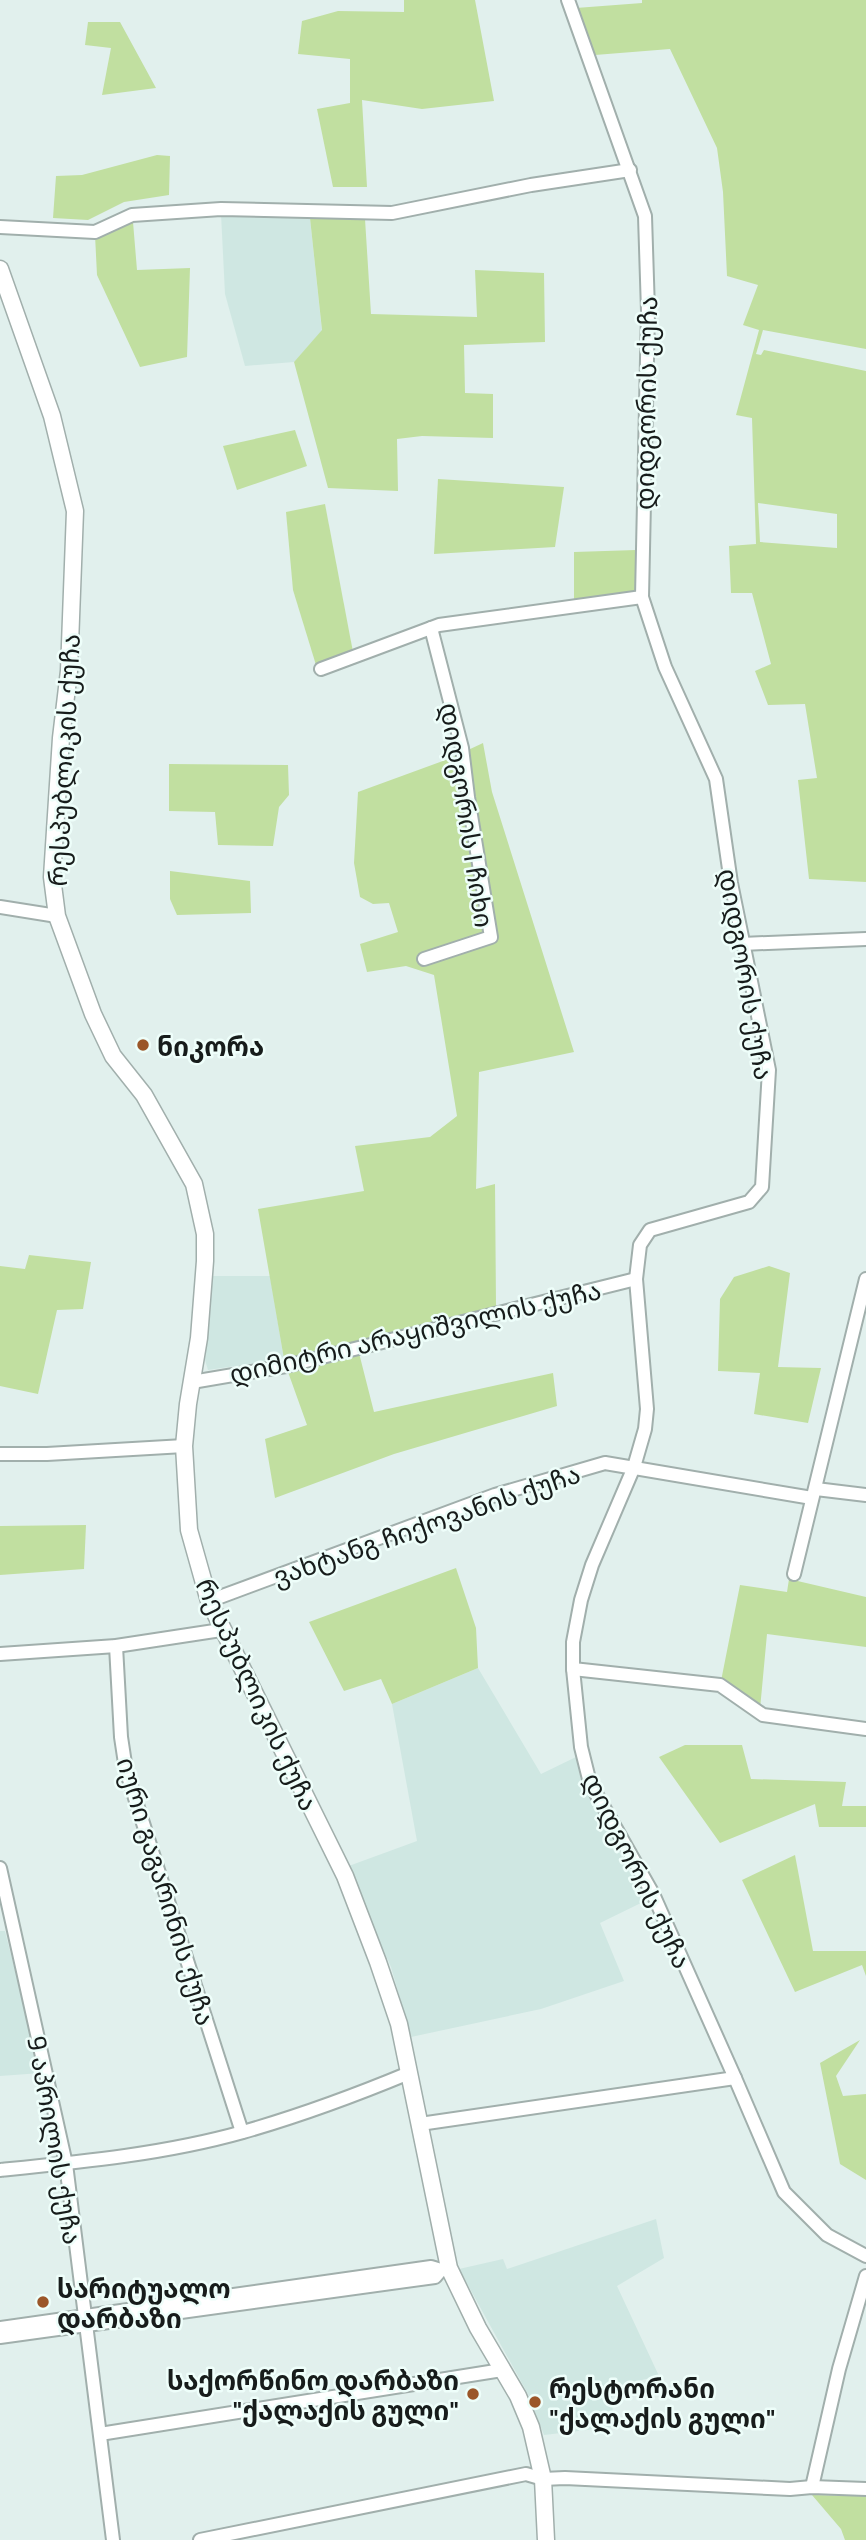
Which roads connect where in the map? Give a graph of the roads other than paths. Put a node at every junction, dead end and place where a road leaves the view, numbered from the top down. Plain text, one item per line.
1 (568, 0) edge
2 (630, 170) junction
3 (0, 228) edge
4 (0, 269) edge
5 (642, 597) junction
6 (431, 628) junction
7 (321, 669) dead end
8 (0, 907) edge
9 (57, 916) junction
10 (866, 939) edge
11 (742, 944) junction
12 (424, 959) dead end
13 (636, 1279) junction
14 (866, 1279) edge
15 (192, 1382) junction
16 (184, 1446) junction
17 (0, 1454) edge
18 (634, 1467) junction
19 (814, 1494) junction
20 (866, 1495) edge
21 (794, 1574) dead end
22 (209, 1601) junction
23 (221, 1630) junction
24 (116, 1646) junction
25 (0, 1654) edge
26 (573, 1669) junction
27 (866, 1728) edge
28 (0, 1868) edge
29 (410, 2073) junction
30 (736, 2078) junction
31 (420, 2124) junction
32 (243, 2132) junction
33 (66, 2164) junction
34 (0, 2170) edge
35 (866, 2256) edge
36 (445, 2269) junction
37 (866, 2276) edge
38 (85, 2320) junction
39 (0, 2328) edge
40 (0, 2337) edge
41 (502, 2371) junction
42 (100, 2434) junction
43 (542, 2479) junction
44 (812, 2487) junction
45 (866, 2489) edge
46 (113, 2540) edge
47 (200, 2540) edge
48 (546, 2540) edge

1 - 2 street, დიდგორის ქუჩა
2 - 3 street
2 - 5 street, დიდგორის ქუჩა
4 - 9 main road, რესპუბლიკის ქუჩა
5 - 6 street
5 - 11 street, დიდგორის ქუჩა
6 - 7 street
6 - 12 street, დიდგორის I ჩიხი
8 - 9 street
9 - 15 main road, რესპუბლიკის ქუჩა
10 - 11 street
11 - 13 street, დიდგორის ქუჩა
13 - 15 street, დიმიტრი არაყიშვილის ქუჩა
13 - 18 street, დიდგორის ქუჩა
14 - 19 street
15 - 16 main road, რესპუბლიკის ქუჩა
16 - 17 street
16 - 22 main road, რესპუბლიკის ქუჩა
18 - 19 street, ვახტანგ ჩიქოვანის ქუჩა
18 - 22 street, ვახტანგ ჩიქოვანის ქუჩა
18 - 26 street, დიდგორის ქუჩა
19 - 20 street, ვახტანგ ჩიქოვანის ქუჩა
19 - 21 street
22 - 23 main road, რესპუბლიკის ქუჩა
23 - 24 street
23 - 29 main road, რესპუბლიკის ქუჩა
24 - 25 street
24 - 32 street, იური გაგარინის ქუჩა
26 - 27 street
26 - 30 street, დიდგორის ქუჩა
28 - 33 street, 9 აპრილის ქუჩა
29 - 31 main road, რესპუბლიკის ქუჩა
29 - 32 street
30 - 31 street
30 - 35 street, დიდგორის ქუჩა
31 - 36 main road, რესპუბლიკის ქუჩა
32 - 33 street
33 - 34 street
33 - 38 street, 9 აპრილის ქუჩა
36 - 38 street
36 - 41 main road, რესპუბლიკის ქუჩა
37 - 44 street
38 - 39 street
38 - 40 street
38 - 42 street, 9 აპრილის ქუჩა
41 - 42 street
41 - 43 main road, რესპუბლიკის ქუჩა
42 - 46 street, 9 აპრილის ქუჩა
43 - 44 street
43 - 47 street
43 - 48 main road, რესპუბლიკის ქუჩა
44 - 45 street

